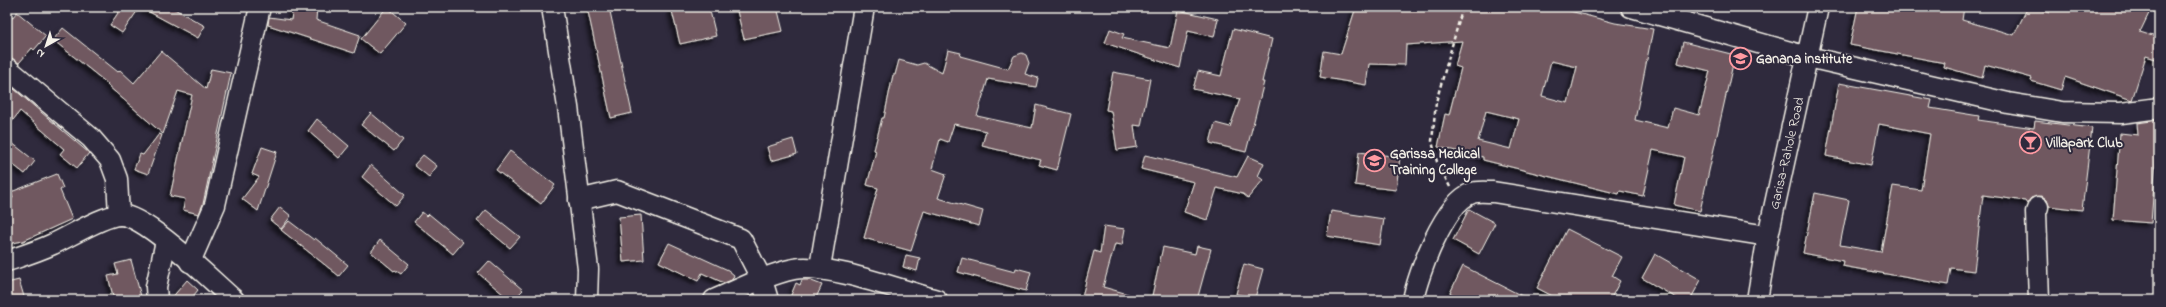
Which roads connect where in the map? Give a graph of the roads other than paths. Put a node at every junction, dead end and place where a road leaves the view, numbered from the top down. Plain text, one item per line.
1 (260, 7) edge
2 (552, 7) edge
3 (864, 7) edge
4 (1631, 7) edge
5 (1818, 7) edge
6 (1808, 57) junction
7 (7, 68) edge
8 (2159, 108) edge
9 (579, 200) junction
10 (2038, 207) dead end
11 (119, 215) junction
12 (1768, 236) junction
13 (166, 241) junction
14 (7, 261) edge
15 (190, 262) junction
16 (820, 267) junction
17 (762, 280) junction
18 (156, 300) edge
19 (234, 300) edge
20 (587, 300) edge
21 (714, 300) edge
22 (768, 300) edge
23 (937, 300) edge
24 (1412, 300) edge
25 (1757, 300) edge
26 (2039, 300) edge

1 - 15 street
2 - 9 street
3 - 16 street
4 - 6 street
5 - 6 street, Garisa-Rahole Road
6 - 8 street
6 - 12 street, Garisa-Rahole Road
7 - 11 street
9 - 17 street
9 - 20 street
10 - 26 street
11 - 13 street
11 - 14 street
12 - 24 street
12 - 25 street, Garisa-Rahole Road
13 - 15 street
13 - 18 street
15 - 19 street
16 - 17 street
16 - 23 street
17 - 21 street
17 - 22 street

